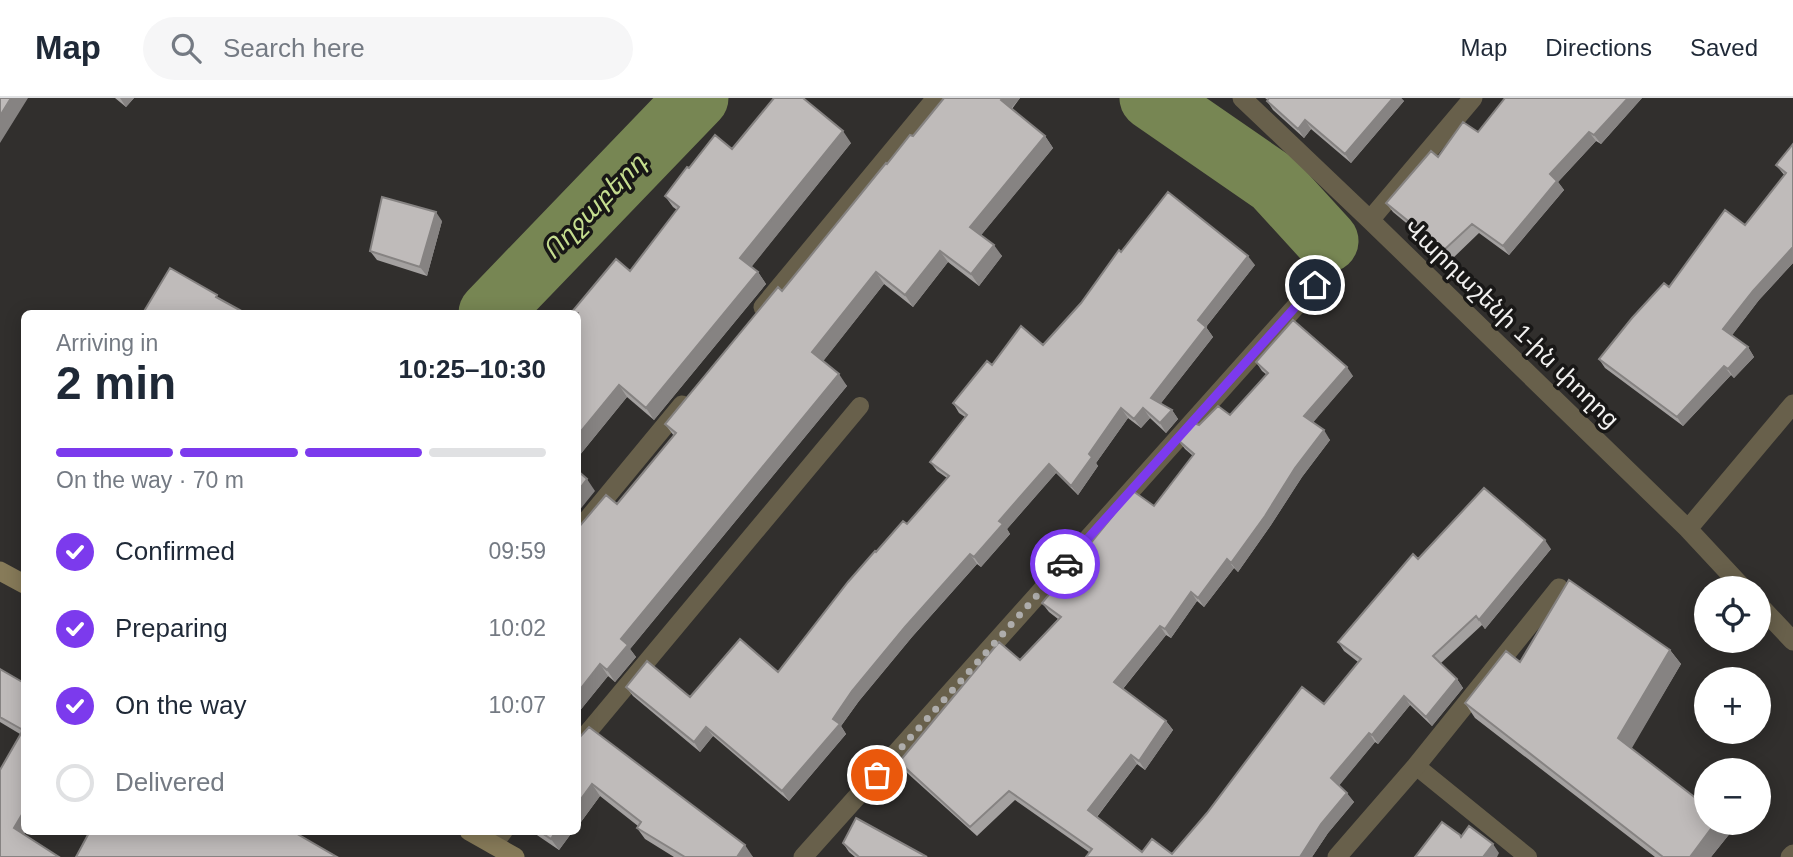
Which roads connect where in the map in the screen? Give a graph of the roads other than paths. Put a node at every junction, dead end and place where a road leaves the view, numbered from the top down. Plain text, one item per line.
1 (936, 98) edge
2 (1242, 98) edge
3 (1473, 98) edge
4 (1370, 220) junction
5 (1315, 285) dead end
6 (752, 320) edge
7 (691, 394) edge
8 (1793, 404) edge
9 (860, 406) dead end
10 (581, 527) edge
11 (1688, 529) junction
12 (0, 571) edge
13 (1732, 576) edge
14 (21, 582) edge
15 (1559, 588) dead end
16 (1771, 618) edge
17 (1793, 641) edge
18 (581, 740) edge
19 (1416, 766) junction
20 (499, 838) edge
21 (515, 857) edge
22 (803, 857) edge
23 (1337, 857) edge
24 (1528, 857) edge

1 - 6 street
2 - 4 street, Վարդաշենի 1-ին փողոց
3 - 4 street
4 - 11 street, Վարդաշենի 1-ին փողոց
5 - 22 street
7 - 10 street
8 - 11 street
9 - 18 lane
11 - 13 street, Վարդաշենի 1-ին փողոց
12 - 14 main road
15 - 19 street
16 - 17 street
19 - 23 street
19 - 24 lane
20 - 21 main road

